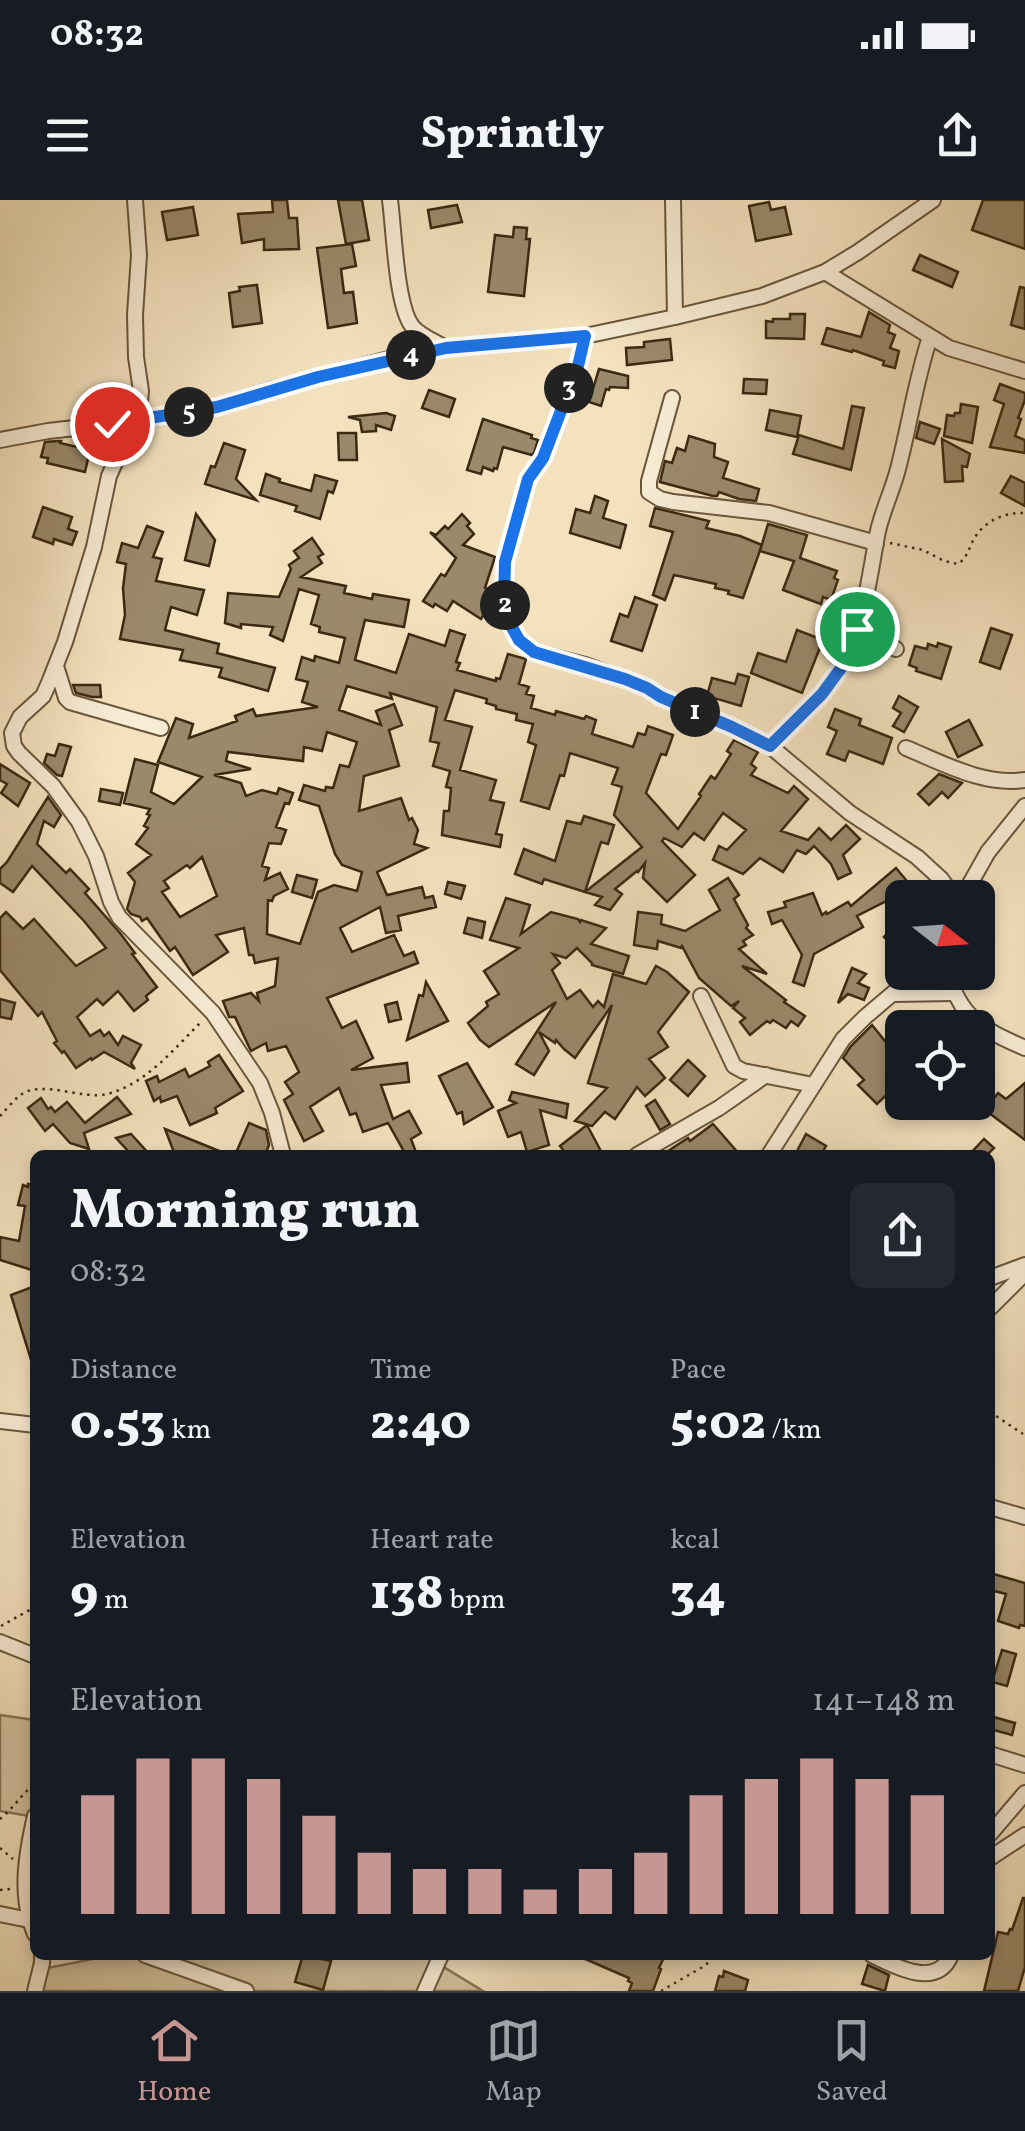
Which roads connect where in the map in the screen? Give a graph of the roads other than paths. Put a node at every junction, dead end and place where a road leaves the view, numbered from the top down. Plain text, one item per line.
1 (135, 200) edge
2 (390, 200) edge
3 (674, 200) edge
4 (933, 200) edge
5 (825, 272) junction
6 (675, 317) junction
7 (585, 336) junction
8 (930, 337) junction
9 (446, 348) junction
10 (1025, 371) edge
11 (672, 398) dead end
12 (138, 421) junction
13 (0, 440) edge
14 (876, 544) junction
15 (857, 629) junction
16 (896, 648) dead end
17 (56, 664) junction
18 (161, 728) dead end
19 (770, 746) junction
20 (906, 748) dead end
21 (1025, 780) edge
22 (1025, 806) edge
23 (942, 880) edge
24 (972, 880) edge
25 (897, 990) edge
26 (952, 990) edge
27 (953, 993) junction
28 (892, 994) junction
29 (701, 996) dead end
30 (1025, 1048) edge
31 (766, 1075) junction
32 (813, 1085) junction
33 (281, 1150) edge
34 (645, 1150) edge
35 (773, 1150) edge
36 (1025, 1265) edge
37 (1025, 1273) edge
38 (995, 1276) edge
39 (995, 1303) edge
40 (0, 1421) edge
41 (30, 1424) edge
42 (995, 1509) edge
43 (1025, 1517) edge
44 (0, 1642) edge
45 (30, 1654) edge
46 (995, 1756) edge
47 (1025, 1765) edge
48 (1025, 1793) edge
49 (995, 1828) edge
50 (1025, 1835) edge
51 (30, 1838) edge
52 (995, 1855) edge
53 (0, 1914) edge
54 (30, 1915) edge
55 (30, 1924) edge
56 (42, 1960) edge
57 (177, 1960) edge
58 (439, 1960) edge
59 (882, 1960) edge
60 (950, 1960) edge
61 (940, 1971) junction
62 (35, 1991) edge
63 (246, 1991) edge
64 (425, 1991) edge
65 (935, 1991) edge

1 - 12 street
2 - 9 street
3 - 6 street
4 - 5 street
5 - 6 street
5 - 8 street
6 - 7 street
7 - 9 street
7 - 19 street
8 - 10 street
8 - 14 street
9 - 12 street
11 - 14 street
12 - 13 street
12 - 17 street
14 - 15 street
15 - 16 street
15 - 19 street
17 - 18 street
17 - 33 street
19 - 23 street
20 - 21 street
22 - 24 street
25 - 28 street
26 - 27 street
27 - 28 street
27 - 30 street
28 - 32 street
29 - 31 street
31 - 32 street
31 - 34 street
32 - 35 street
36 - 38 street
37 - 39 street
40 - 41 street
42 - 43 street
44 - 45 street
46 - 47 street
48 - 49 street
50 - 52 street
51 - 54 street
53 - 55 street
56 - 62 street
57 - 63 street
58 - 64 street
59 - 61 street
60 - 61 street
61 - 65 street

